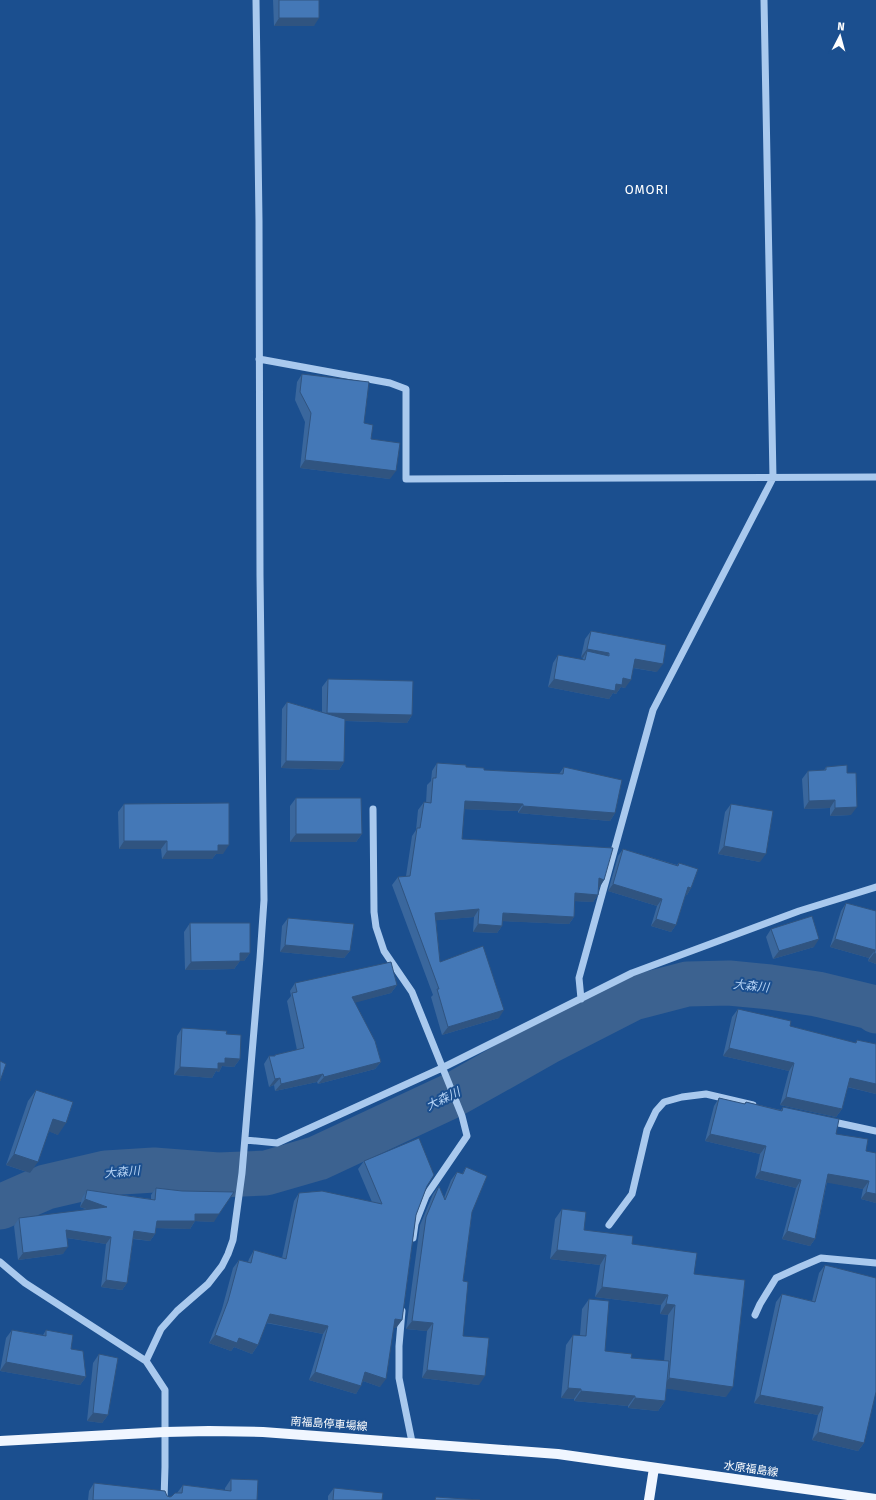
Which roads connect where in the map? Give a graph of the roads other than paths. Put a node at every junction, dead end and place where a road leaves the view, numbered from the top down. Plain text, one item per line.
1 (256, 0) edge
2 (764, 0) edge
3 (260, 359) junction
4 (876, 477) edge
5 (773, 478) junction
6 (373, 809) dead end
7 (875, 888) edge
8 (580, 999) junction
9 (442, 1068) junction
10 (760, 1106) edge
11 (822, 1120) edge
12 (876, 1131) edge
13 (245, 1140) junction
14 (609, 1225) dead end
15 (411, 1248) edge
16 (0, 1262) edge
17 (876, 1262) edge
18 (404, 1303) edge
19 (755, 1315) dead end
20 (146, 1361) junction
21 (165, 1432) junction
22 (0, 1441) edge
23 (412, 1442) junction
24 (654, 1468) junction
25 (876, 1499) edge
26 (164, 1500) edge
27 (650, 1500) edge

1 - 3 street
2 - 5 street
3 - 5 street
3 - 13 street
4 - 5 street
5 - 8 street
6 - 9 street
7 - 8 street
8 - 9 street
9 - 13 street
9 - 15 street
10 - 14 street
11 - 12 street
13 - 20 street
16 - 20 street
17 - 19 street
18 - 23 street
20 - 21 street
21 - 22 main road, 南福島停車場線
21 - 23 main road, 南福島停車場線
21 - 26 street
23 - 24 main road, 南福島停車場線
24 - 25 main road, 水原福島線
24 - 27 main road

